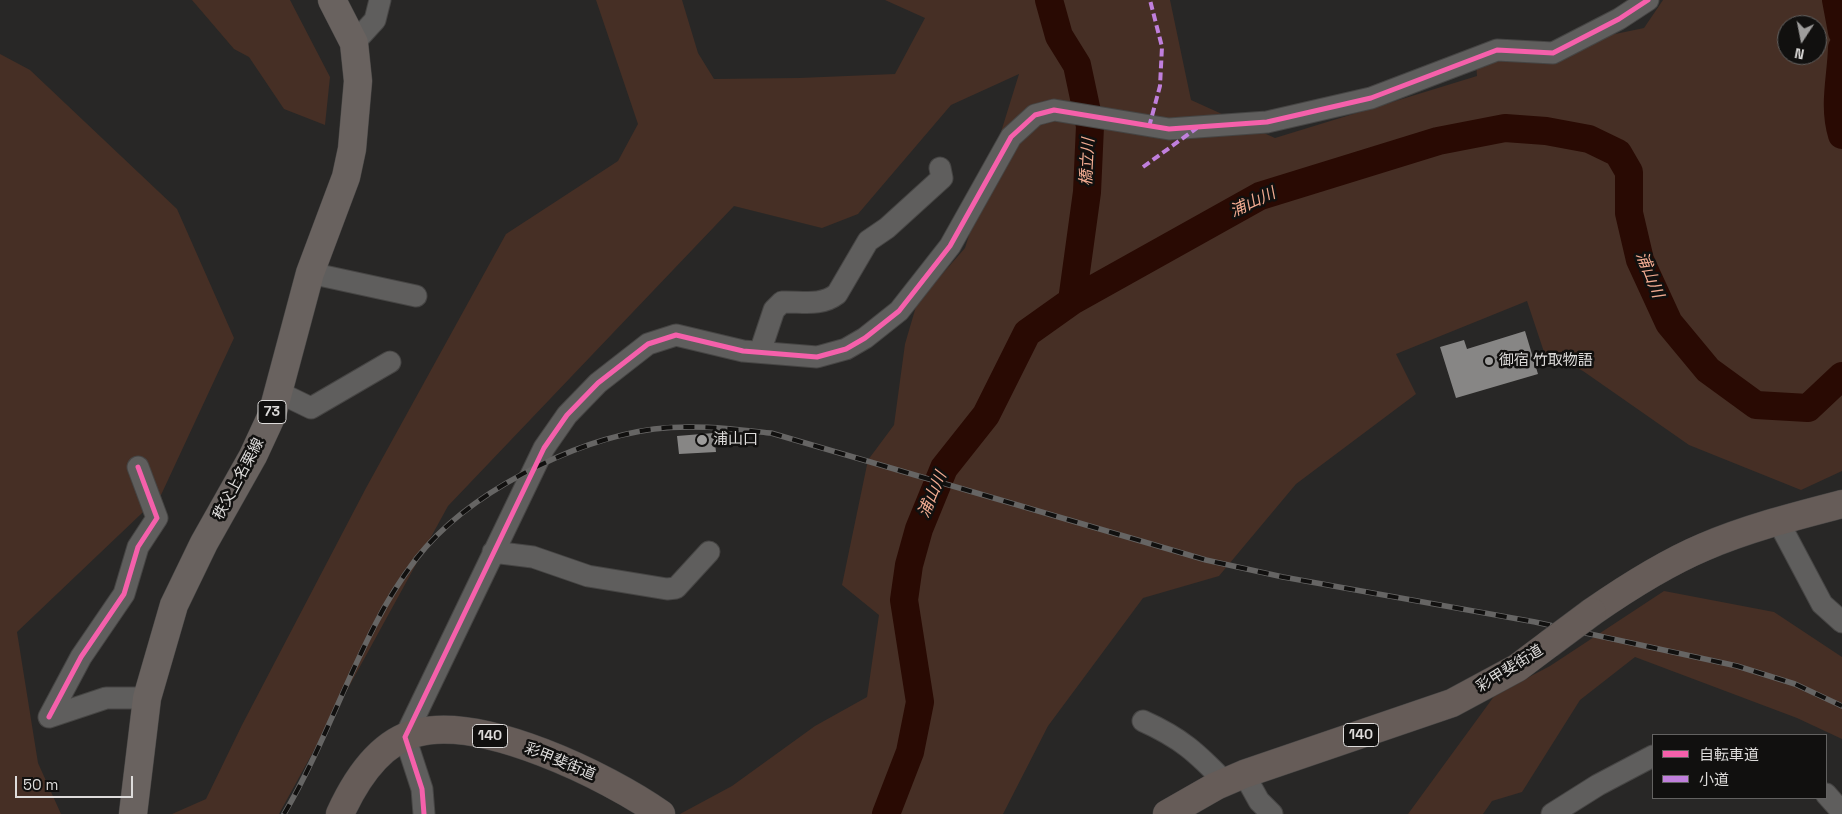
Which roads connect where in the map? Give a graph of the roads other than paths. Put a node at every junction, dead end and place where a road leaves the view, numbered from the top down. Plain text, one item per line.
1 (332, 0) edge
2 (380, 0) edge
3 (1648, 0) edge
4 (354, 43) junction
5 (940, 168) dead end
6 (310, 273) junction
7 (416, 296) dead end
8 (760, 352) junction
9 (390, 362) dead end
10 (278, 392) junction
11 (138, 467) dead end
12 (1842, 504) edge
13 (1778, 521) junction
14 (493, 552) junction
15 (709, 552) dead end
16 (1842, 622) edge
17 (147, 698) junction
18 (1144, 721) dead end
19 (405, 738) junction
20 (1652, 757) edge
21 (1234, 778) junction
22 (1827, 795) edge
23 (1842, 812) edge
24 (133, 814) edge
25 (340, 814) edge
26 (424, 814) edge
27 (661, 814) edge
28 (1167, 814) edge
29 (1272, 814) edge
30 (1552, 814) edge

1 - 4 main road, 秩父上名栗線 / 73
2 - 4 street
3 - 8 street
4 - 6 main road, 秩父上名栗線 / 73
5 - 8 street
6 - 7 street
6 - 10 main road, 秩父上名栗線 / 73
8 - 14 street
9 - 10 street
10 - 17 main road, 秩父上名栗線 / 73
11 - 17 street
12 - 13 highway, 彩甲斐街道 / 140
13 - 16 street
13 - 21 highway, 彩甲斐街道 / 140, bridge
14 - 15 street
14 - 19 street
17 - 24 main road, 秩父上名栗線 / 73
18 - 21 street
19 - 25 highway, 彩甲斐街道 / 140
19 - 26 street
19 - 27 highway, 彩甲斐街道 / 140
20 - 30 street
21 - 28 highway, 彩甲斐街道 / 140
21 - 29 street
22 - 23 street

